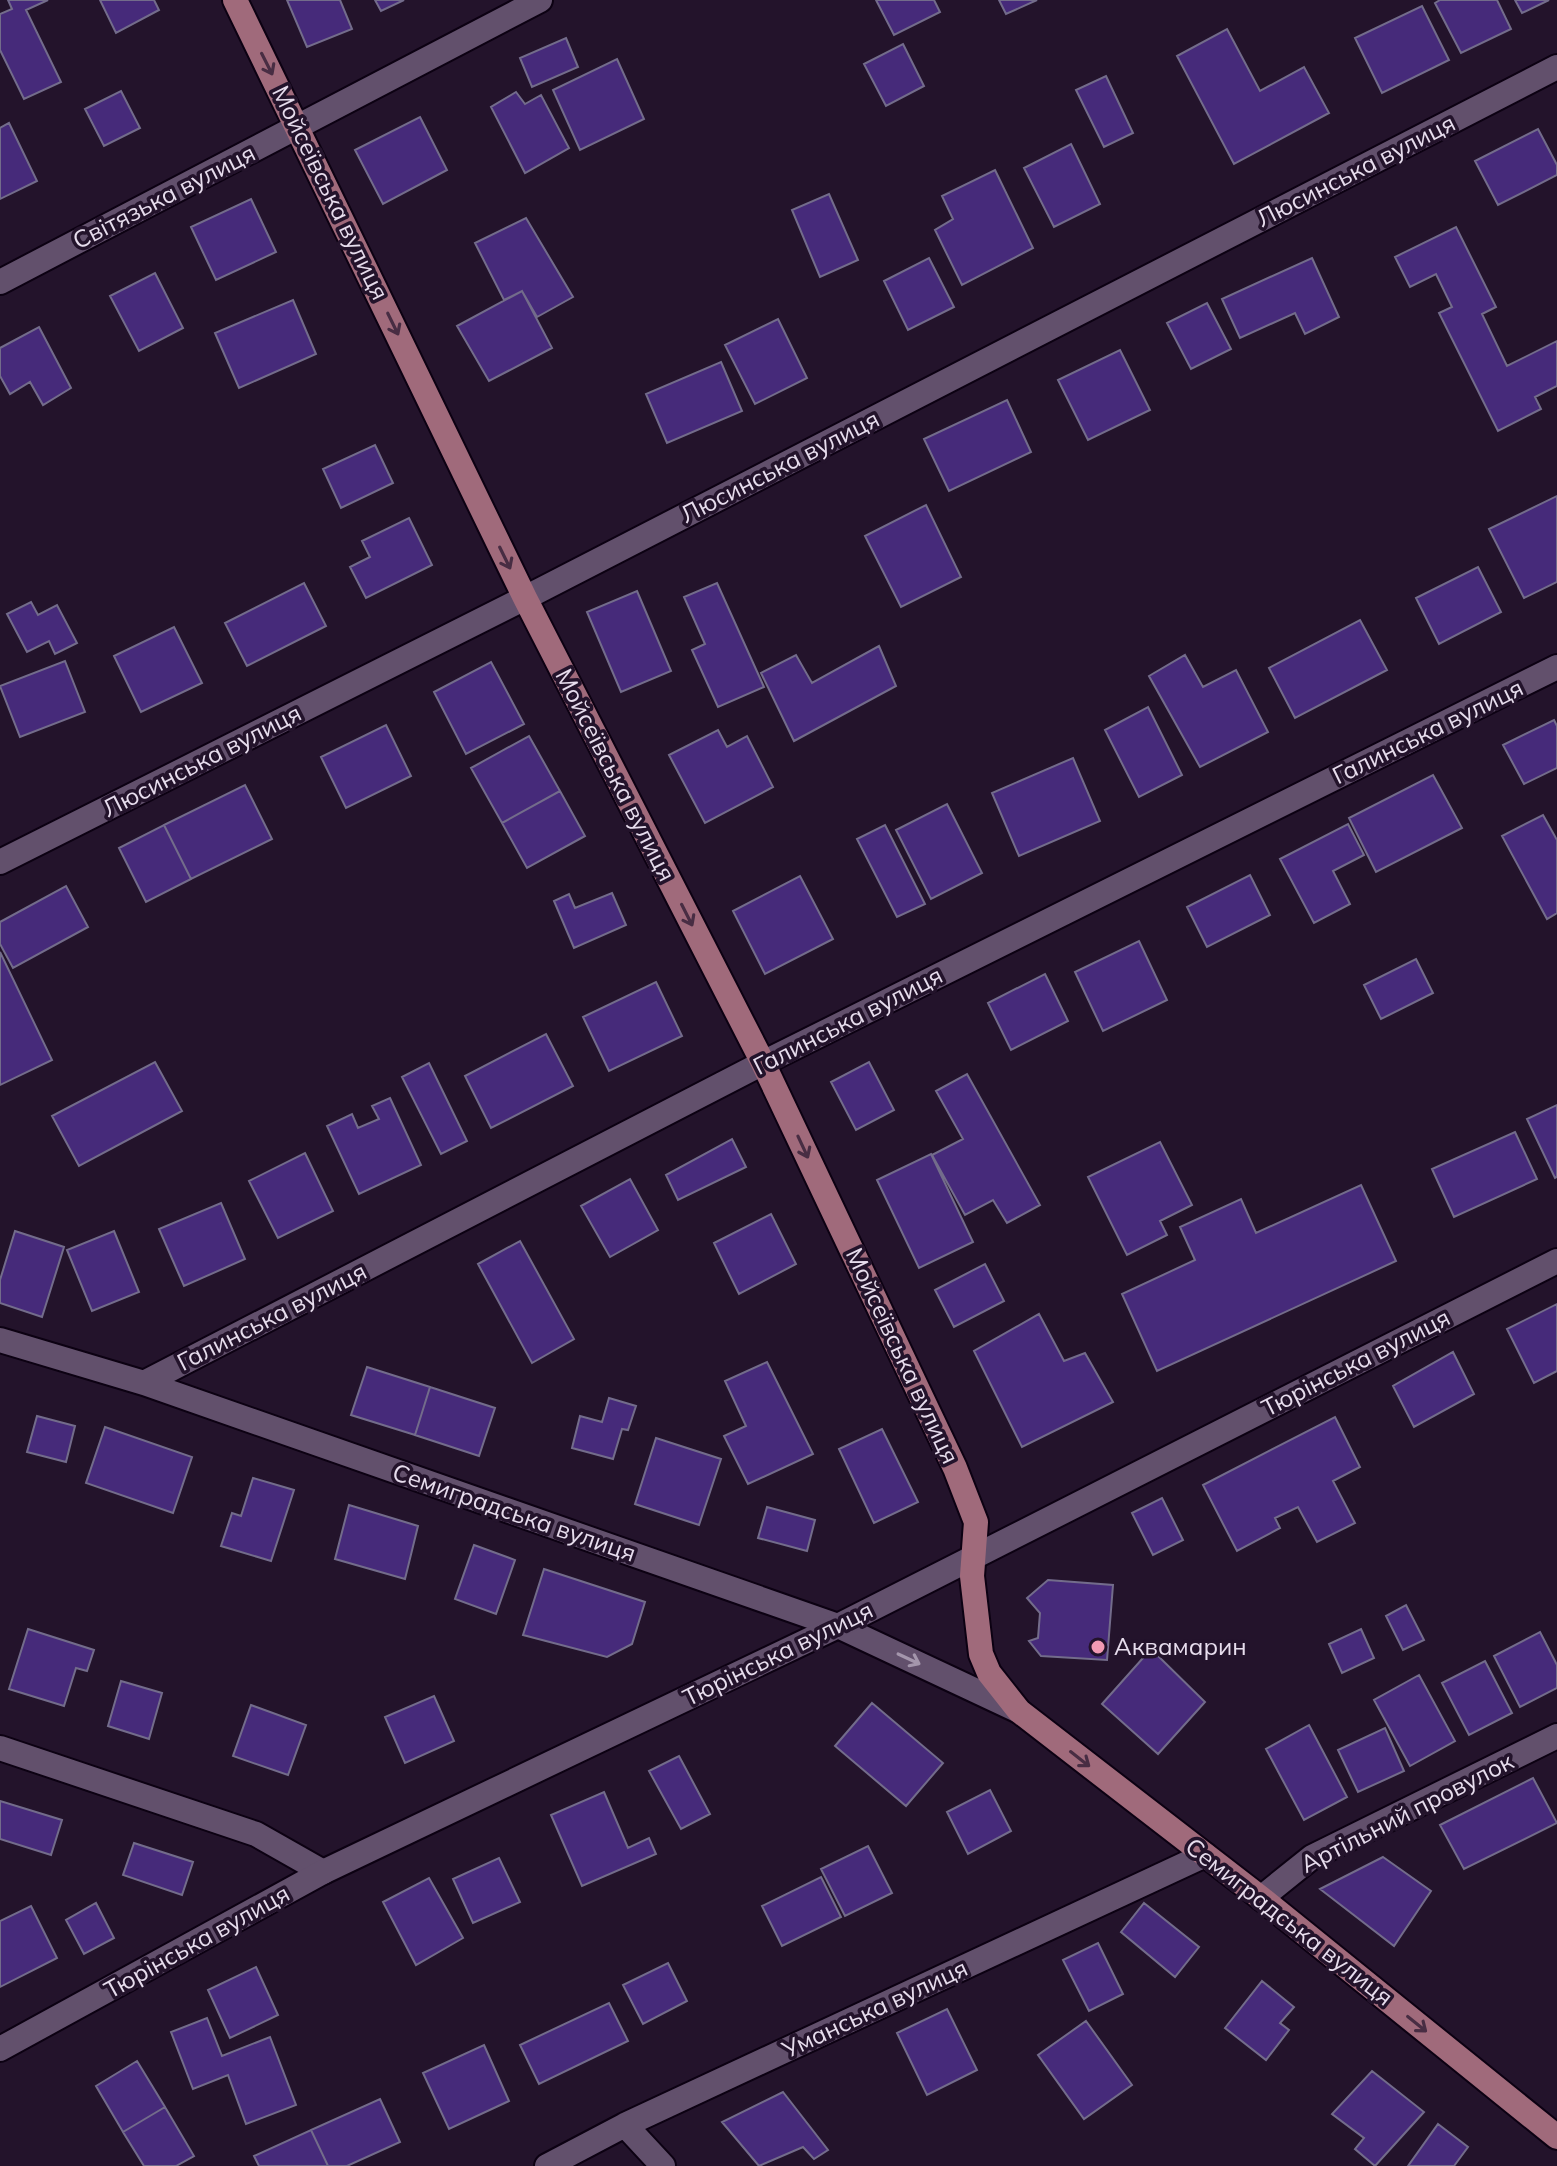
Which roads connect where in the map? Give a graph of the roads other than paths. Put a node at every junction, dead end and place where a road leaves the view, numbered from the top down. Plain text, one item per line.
1 (235, 0) edge
2 (540, 0) edge
3 (1557, 67) edge
4 (299, 127) junction
5 (0, 282) edge
6 (525, 598) junction
7 (1557, 667) edge
8 (0, 862) edge
9 (763, 1063) junction
10 (1557, 1261) edge
11 (0, 1340) edge
12 (144, 1383) junction
13 (974, 1555) junction
14 (838, 1626) junction
15 (1019, 1711) junction
16 (1557, 1736) edge
17 (0, 1748) edge
18 (1205, 1855) junction
19 (323, 1872) junction
20 (1261, 1898) junction
21 (0, 2049) edge
22 (625, 2125) junction
23 (1557, 2137) edge
24 (547, 2166) edge
25 (663, 2166) edge

1 -> 4 main road, Мойсеївська вулиця
2 - 4 street, Світязька вулиця
3 - 6 street, Люсинська вулиця
4 - 5 street, Світязька вулиця
4 -> 6 main road, Мойсеївська вулиця
6 - 8 street, Люсинська вулиця
6 -> 9 main road, Мойсеївська вулиця
7 - 9 street, Галинська вулиця
9 - 12 street, Галинська вулиця
9 -> 13 main road, Мойсеївська вулиця
10 - 13 street, Тюрінська вулиця
11 - 12 street, Семиградська вулиця
12 - 14 street, Семиградська вулиця
13 - 14 street, Тюрінська вулиця
13 - 15 main road, Семиградська вулиця
14 -> 15 street, Семиградська вулиця
14 - 19 street, Тюрінська вулиця
15 -> 18 main road, Семиградська вулиця
16 - 20 street, Артільний провулок
17 - 19 street
18 - 20 main road, Семиградська вулиця
18 - 22 street, Уманська вулиця
19 - 21 street, Тюрінська вулиця
20 -> 23 main road, Семиградська вулиця
22 - 24 street, Уманська вулиця
22 - 25 street

